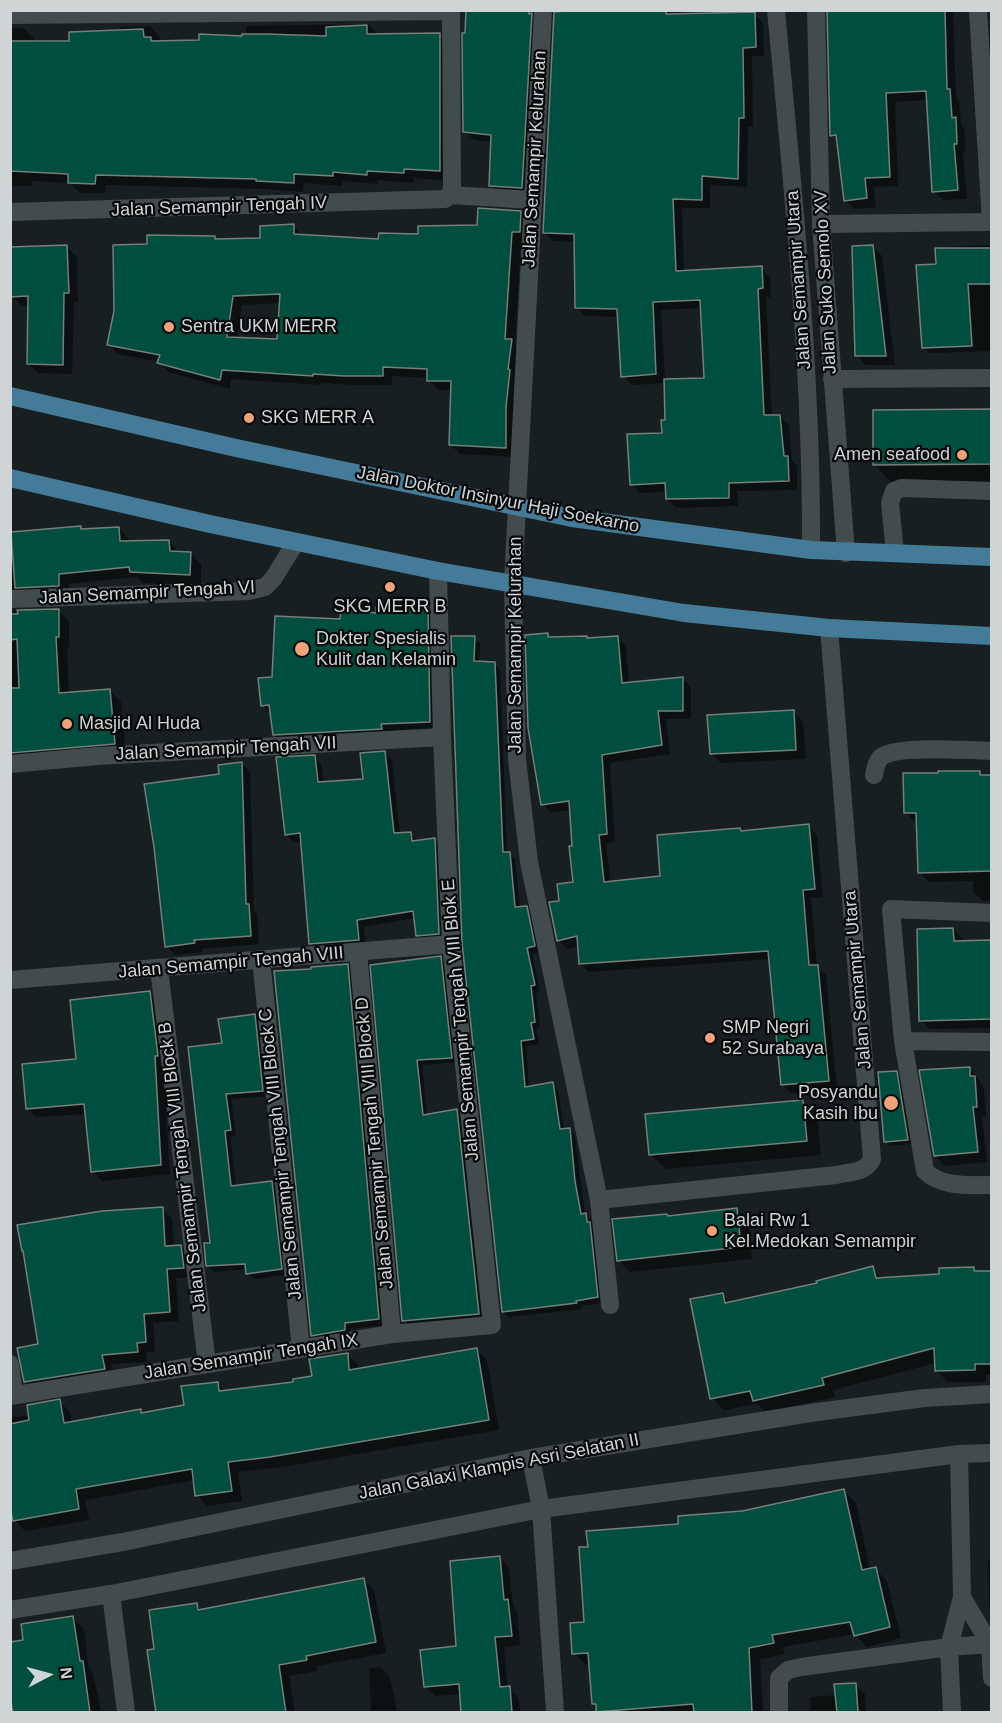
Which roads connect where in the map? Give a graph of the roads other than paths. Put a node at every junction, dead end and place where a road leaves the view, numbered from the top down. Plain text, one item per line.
1 (543, 10) edge
2 (776, 10) edge
3 (816, 10) edge
4 (978, 10) edge
5 (451, 11) edge
6 (10, 15) edge
7 (450, 195) junction
8 (532, 200) junction
9 (10, 212) edge
10 (991, 222) edge
11 (821, 224) junction
12 (992, 378) edge
13 (832, 379) junction
14 (10, 396) edge
15 (10, 478) edge
16 (992, 491) edge
17 (516, 507) junction
18 (296, 542) junction
19 (811, 550) junction
20 (846, 553) junction
21 (895, 553) junction
22 (992, 557) edge
23 (438, 571) junction
24 (513, 583) junction
25 (10, 599) edge
26 (829, 628) junction
27 (992, 636) edge
28 (442, 737) junction
29 (992, 750) edge
30 (10, 765) edge
31 (874, 775) dead end
32 (992, 913) edge
33 (451, 944) junction
34 (358, 952) junction
35 (261, 958) junction
36 (159, 969) junction
37 (10, 981) edge
38 (903, 1041) junction
39 (992, 1042) edge
40 (992, 1185) edge
41 (599, 1200) junction
42 (610, 1305) dead end
43 (492, 1325) joint
44 (392, 1334) junction
45 (301, 1349) junction
46 (10, 1364) edge
47 (207, 1364) junction
48 (992, 1394) edge
49 (12, 1395) edge
50 (992, 1453) edge
51 (959, 1454) junction
52 (531, 1458) junction
53 (541, 1509) junction
54 (10, 1561) edge
55 (111, 1594) junction
56 (962, 1597) junction
57 (10, 1610) edge
58 (991, 1644) edge
59 (949, 1647) junction
60 (992, 1678) edge
61 (126, 1713) edge
62 (555, 1713) edge
63 (779, 1713) edge
64 (952, 1713) edge

1 - 8 street, Jalan Semampir Kelurahan
2 - 19 street, Jalan Semampir Utara
3 - 11 street, Jalan Suko Semolo XV
4 - 10 street
5 - 6 street
5 - 7 street
7 - 8 street, Jalan Semampir Tengah IV
7 - 9 street, Jalan Semampir Tengah IV
8 - 17 street, Jalan Semampir Kelurahan
10 - 11 street
11 - 13 street, Jalan Suko Semolo XV
12 - 13 street
13 - 20 street, Jalan Suko Semolo XV
14 - 17 main road, Jalan Doktor Insinyur Haji Soekarno
15 - 18 main road
16 - 21 street
17 - 19 main road, Jalan Doktor Insinyur Haji Soekarno
17 - 24 street, Jalan Semampir Kelurahan
18 - 23 main road
18 - 25 street, Jalan Semampir Tengah VI
19 - 20 main road, Jalan Doktor Insinyur Haji Soekarno
20 - 21 main road, Jalan Doktor Insinyur Haji Soekarno
21 - 22 main road, Jalan Doktor Insinyur Haji Soekarno
23 - 24 main road
23 - 28 street, Jalan Semampir Tengah VIII Blok E
24 - 26 main road
24 - 41 street, Jalan Semampir Kelurahan
26 - 27 main road
26 - 41 street, Jalan Semampir Utara
28 - 30 street, Jalan Semampir Tengah VII
28 - 33 street, Jalan Semampir Tengah VIII Blok E
29 - 31 street
32 - 38 street
33 - 34 street, Jalan Semampir Tengah VIII
33 - 43 street, Jalan Semampir Tengah VIII Blok E
34 - 35 street, Jalan Semampir Tengah VIII
34 - 44 street, Jalan Semampir Tengah VIII Block D
35 - 36 street, Jalan Semampir Tengah VIII
35 - 45 street, Jalan Semampir Tengah VIII Block C
36 - 37 street, Jalan Semampir Tengah VIII
36 - 47 street, Jalan Semampir Tengah VIII Block B
38 - 39 street
38 - 40 street
41 - 42 street, Jalan Semampir Kelurahan
43 - 44 street, Jalan Semampir Tengah IX
44 - 45 street, Jalan Semampir Tengah IX
45 - 47 street, Jalan Semampir Tengah IX
46 - 49 street
47 - 49 street, Jalan Semampir Tengah IX
48 - 52 street, Jalan Galaxi Klampis Asri Selatan II
50 - 51 street
51 - 53 street
51 - 56 street
52 - 53 street
52 - 54 street, Jalan Galaxi Klampis Asri Selatan II
53 - 55 street
53 - 62 street
55 - 57 street
55 - 61 street
56 - 58 street
56 - 59 street
58 - 59 street
58 - 60 street
59 - 63 street
59 - 64 street

